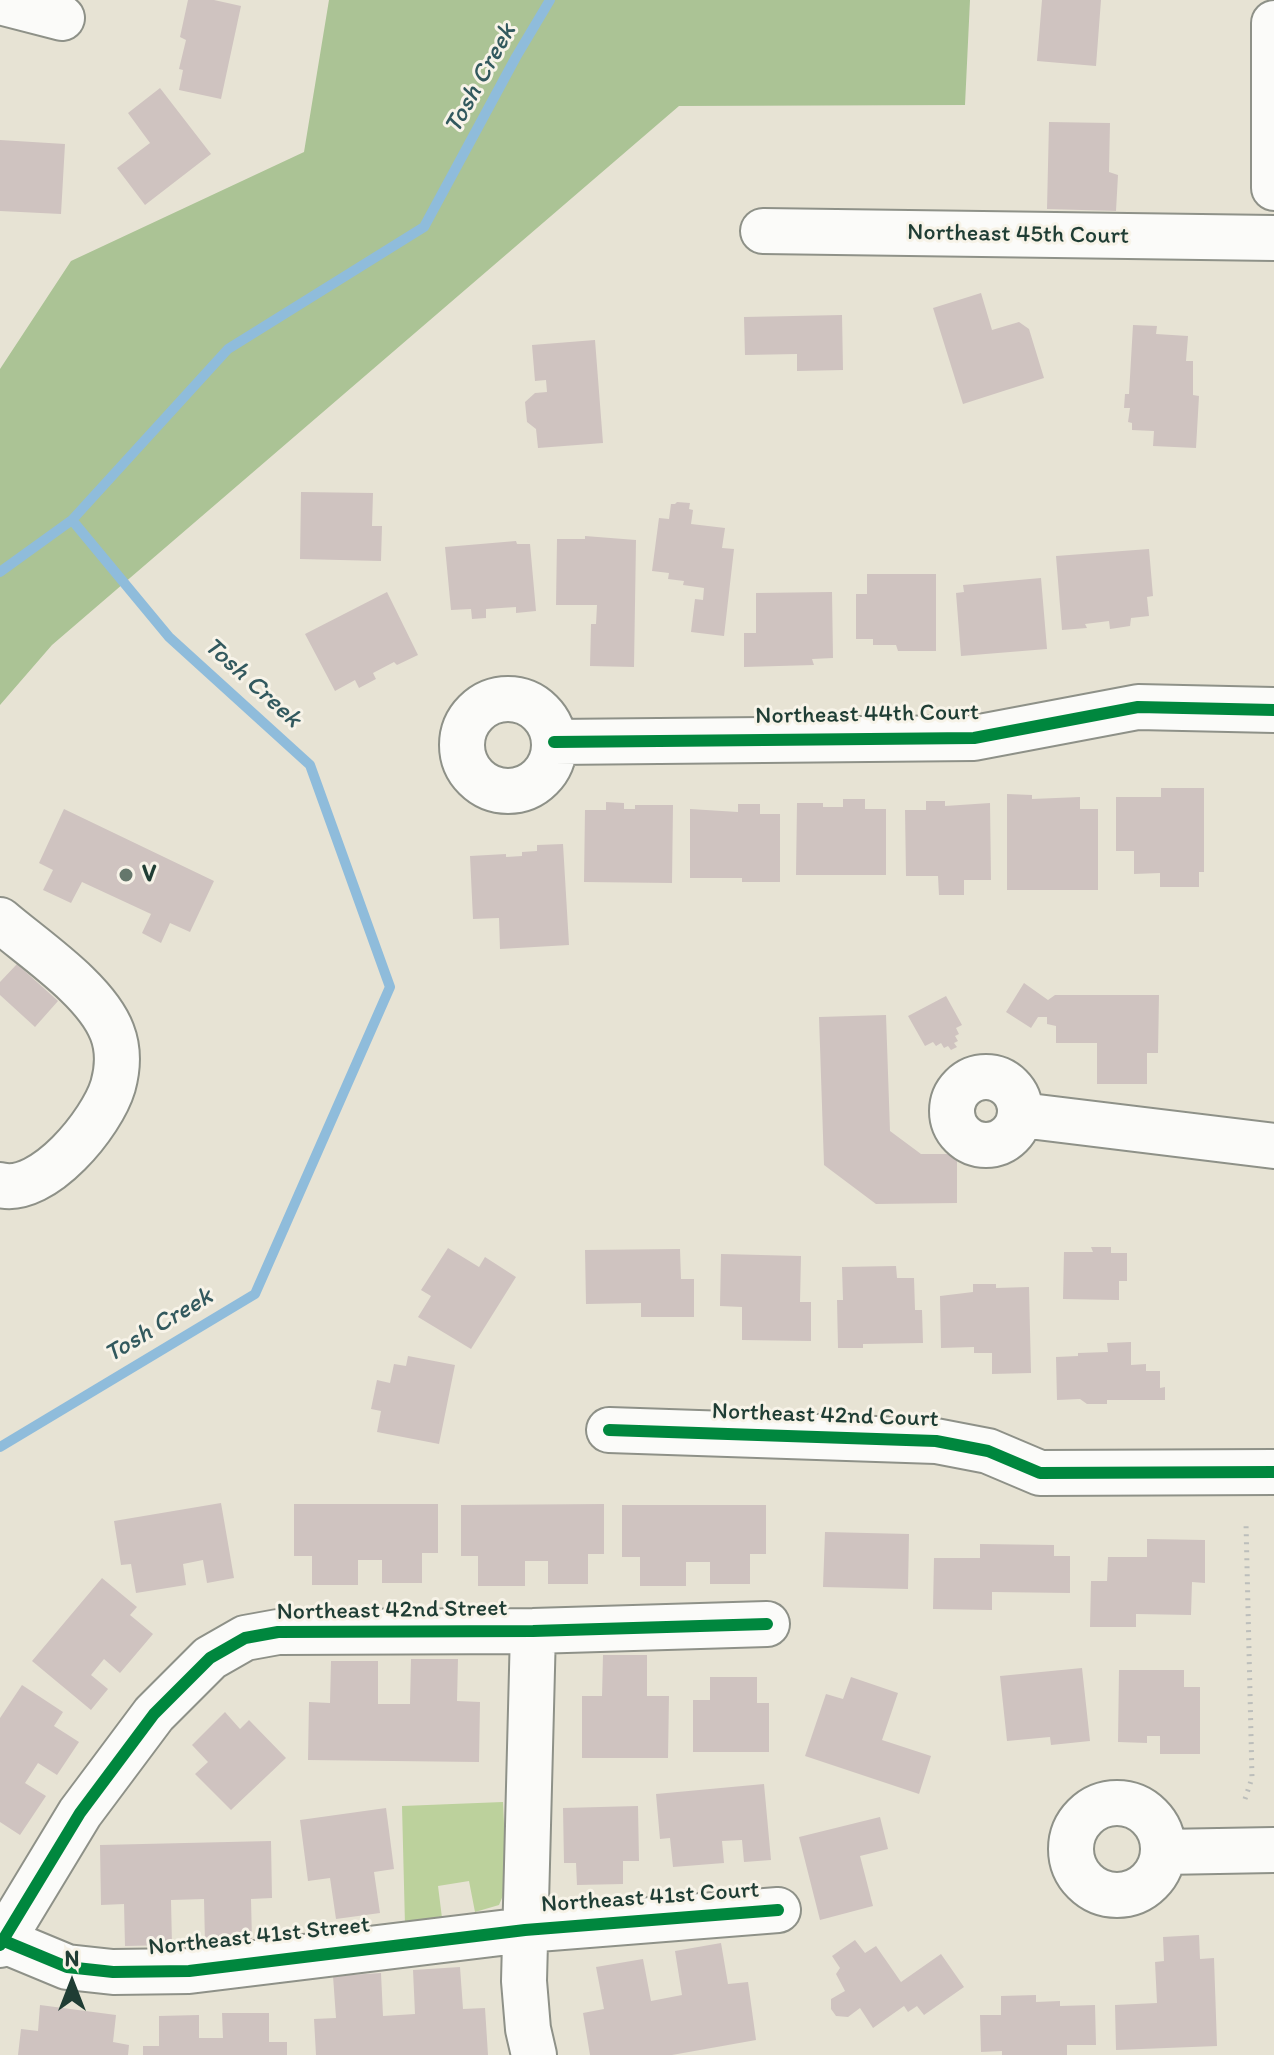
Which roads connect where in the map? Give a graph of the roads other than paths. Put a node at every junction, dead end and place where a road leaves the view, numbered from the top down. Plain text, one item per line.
1 (0, 2) edge
2 (62, 18) dead end
3 (1274, 23) edge
4 (1274, 188) edge
5 (763, 231) dead end
6 (1274, 238) edge
7 (1274, 710) edge
8 (554, 742) dead end
9 (0, 920) edge
10 (1021, 1115) dead end
11 (1274, 1146) edge
12 (0, 1185) edge
13 (609, 1430) dead end
14 (1274, 1472) edge
15 (767, 1624) dead end
16 (533, 1631) junction
17 (1274, 1850) edge
18 (1163, 1852) dead end
19 (778, 1910) dead end
20 (525, 1930) junction
21 (1, 1942) edge
22 (534, 2055) edge

1 - 2 street
3 - 4 street
5 - 6 street, Northeast 45th Court
7 - 8 street, Northeast 44th Court
9 - 12 street
10 - 11 street
13 - 14 street, Northeast 42nd Court
15 - 16 street
16 - 20 street
16 - 21 street, Northeast 42nd Street
17 - 18 street
19 - 20 street, Northeast 41st Court
20 - 21 street, Northeast 41st Street
20 - 22 street

